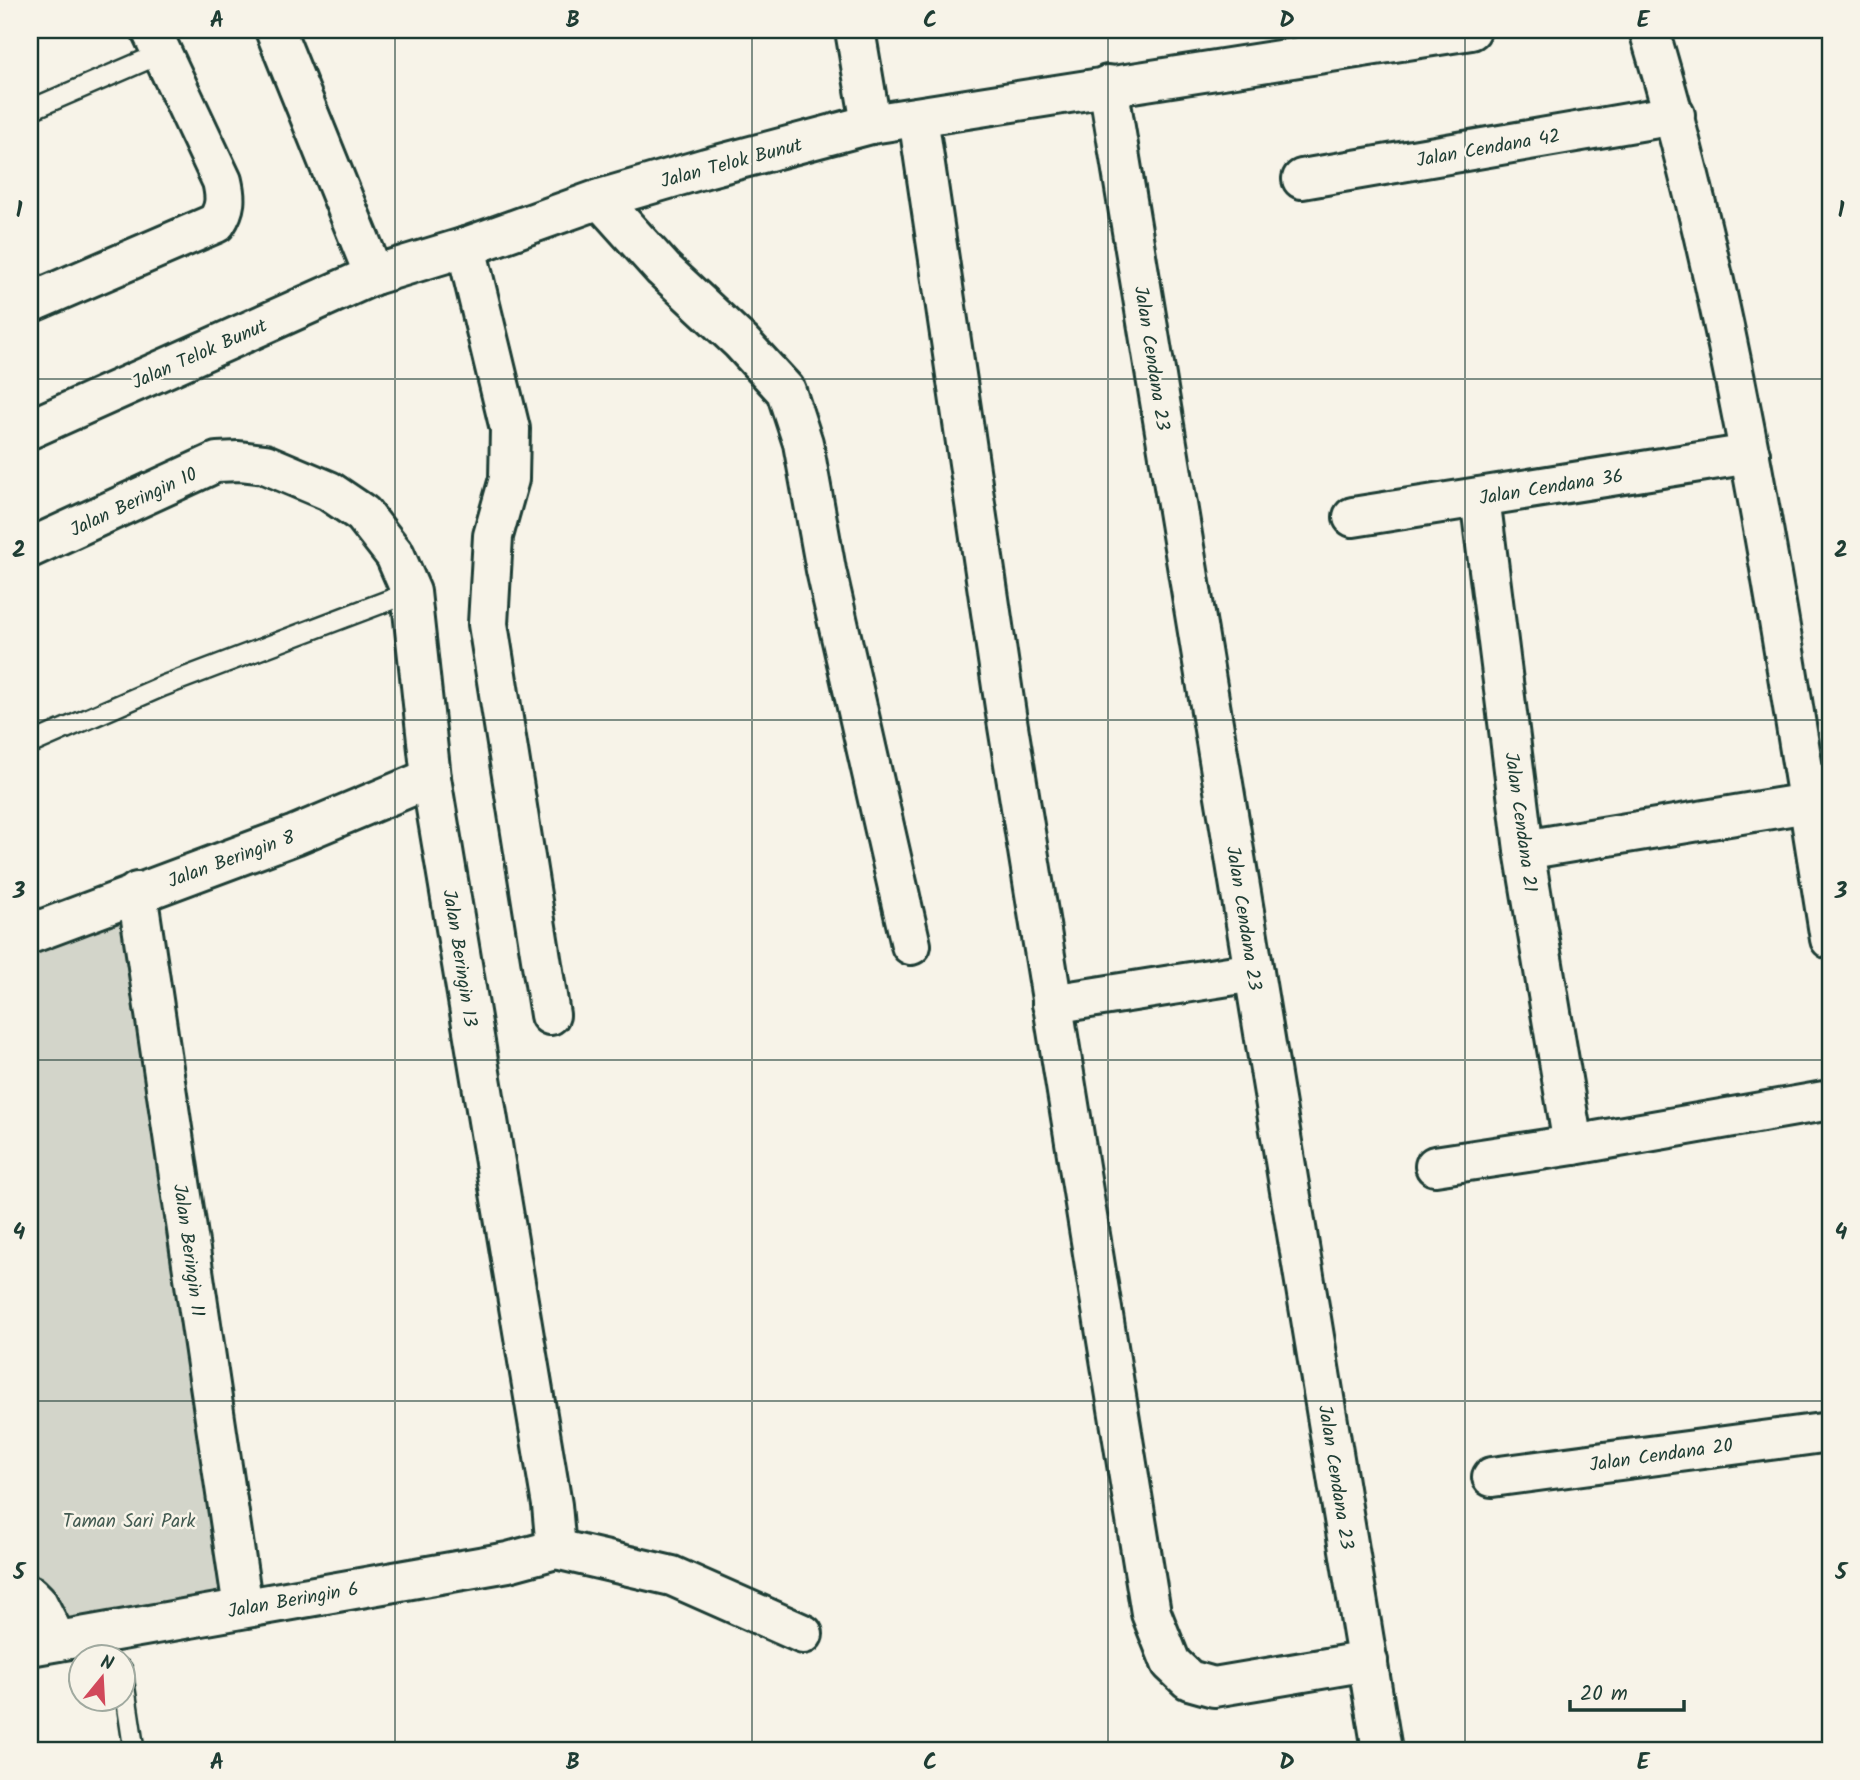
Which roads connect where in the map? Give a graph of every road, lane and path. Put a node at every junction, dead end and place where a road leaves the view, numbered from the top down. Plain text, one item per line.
1 (275, 30) edge
2 (855, 30) edge
3 (1471, 30) edge
4 (1649, 30) edge
5 (157, 41) edge
6 (1108, 85) junction
7 (30, 110) edge
8 (1675, 115) junction
9 (918, 117) junction
10 (871, 124) junction
11 (1302, 179) dead end
12 (600, 199) junction
13 (466, 247) junction
14 (374, 275) junction
15 (30, 303) edge
16 (30, 429) edge
17 (1750, 454) junction
18 (239, 461) joint
19 (1480, 497) junction
20 (1353, 517) dead end
21 (30, 548) edge
22 (411, 592) junction
23 (30, 744) edge
24 (431, 778) junction
25 (1808, 803) junction
26 (1524, 850) junction
27 (137, 892) junction
28 (30, 934) edge
29 (1830, 939) edge
30 (911, 945) dead end
31 (1254, 972) junction
32 (1052, 1004) junction
33 (550, 1015) dead end
34 (1830, 1100) edge
35 (1573, 1145) junction
36 (1434, 1166) dead end
37 (1830, 1432) edge
38 (1492, 1477) dead end
39 (556, 1549) junction
40 (30, 1595) edge
41 (243, 1608) junction
42 (803, 1634) dead end
43 (43, 1644) edge
44 (1368, 1661) junction
45 (129, 1714) edge
46 (134, 1750) edge
47 (1382, 1750) edge

1 - 14 street
2 - 10 street
3 - 6 street, Jalan Telok Bunut
4 - 8 street
5 - 7 lane
5 - 15 street
6 - 9 street, Jalan Telok Bunut
6 - 31 street, Jalan Cendana 23
8 - 11 street, Jalan Cendana 42
8 - 17 street
9 - 10 street, Jalan Telok Bunut
9 - 32 street
10 - 12 street, Jalan Telok Bunut
12 - 13 street, Jalan Telok Bunut
12 - 30 street
13 - 14 street, Jalan Telok Bunut
13 - 33 street
14 - 16 street, Jalan Telok Bunut
17 - 19 street, Jalan Cendana 36
17 - 25 street
18 - 21 street, Jalan Beringin 10
18 - 22 street, Jalan Beringin 13
19 - 20 street, Jalan Cendana 36
19 - 26 street, Jalan Cendana 21
22 - 23 lane
22 - 24 street, Jalan Beringin 13
24 - 27 street, Jalan Beringin 8
24 - 39 street, Jalan Beringin 13
25 - 26 street
25 - 29 street
26 - 35 street, Jalan Cendana 21
27 - 28 street, Jalan Beringin 8
27 - 41 street, Jalan Beringin 11
31 - 32 street
31 - 44 street, Jalan Cendana 23
32 - 44 street
34 - 35 street
35 - 36 street
37 - 38 street, Jalan Cendana 20
39 - 41 street, Jalan Beringin 6
39 - 42 street
40 - 43 street
41 - 43 street, Jalan Beringin 6
44 - 47 street, Jalan Cendana 23
45 - 46 lane

